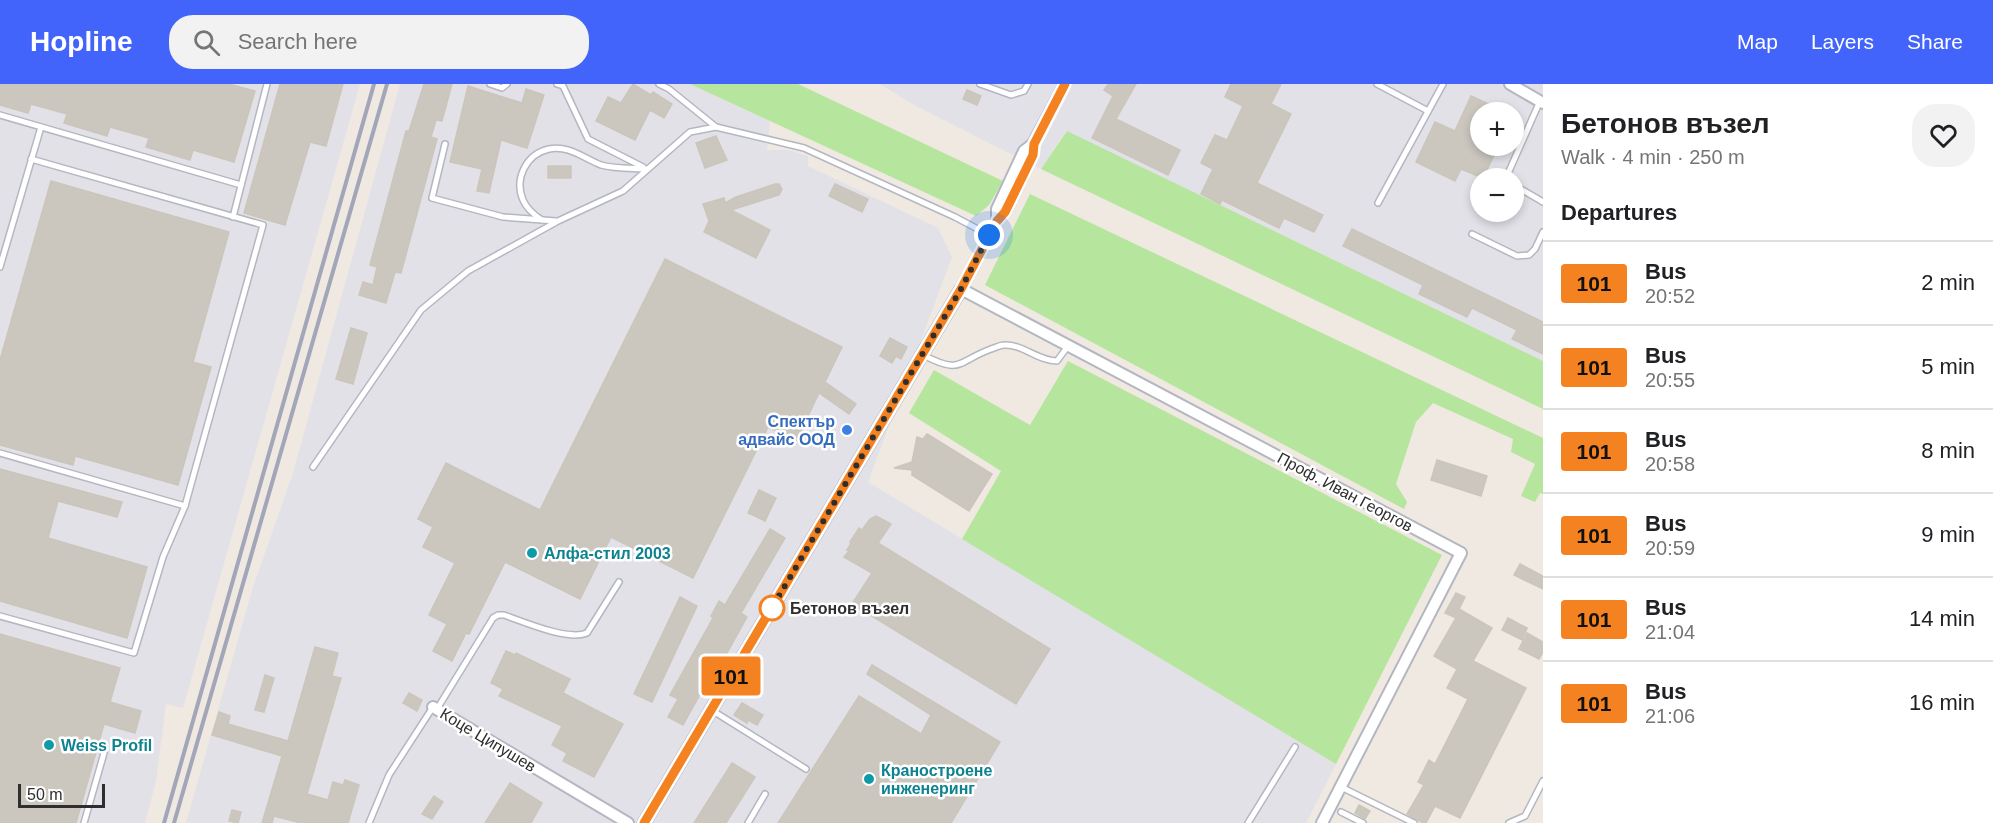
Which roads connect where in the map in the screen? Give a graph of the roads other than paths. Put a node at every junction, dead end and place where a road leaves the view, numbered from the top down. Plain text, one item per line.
1 (267, 84) edge
2 (490, 84) edge
3 (507, 84) edge
4 (557, 84) edge
5 (659, 84) edge
6 (980, 84) edge
7 (1028, 84) edge
8 (1065, 84) edge
9 (1377, 84) edge
10 (1443, 84) edge
11 (1510, 84) edge
12 (1541, 102) edge
13 (1428, 111) junction
14 (0, 115) edge
15 (41, 127) junction
16 (716, 127) junction
17 (445, 144) dead end
18 (32, 159) junction
19 (1511, 168) edge
20 (648, 169) junction
21 (241, 185) junction
22 (1524, 191) edge
23 (1543, 202) edge
24 (1378, 203) dead end
25 (233, 217) junction
26 (542, 220) junction
27 (558, 221) junction
28 (1543, 232) edge
29 (1473, 234) dead end
30 (989, 235) junction
31 (0, 267) edge
32 (961, 289) junction
33 (1068, 345) junction
34 (922, 355) junction
35 (0, 453) edge
36 (313, 467) dead end
37 (185, 506) junction
38 (619, 582) dead end
39 (0, 616) edge
40 (435, 708) junction
41 (711, 710) junction
42 (1295, 747) dead end
43 (104, 753) dead end
44 (806, 769) dead end
45 (1543, 781) edge
46 (1341, 787) junction
47 (765, 794) dead end
48 (1341, 812) dead end
49 (84, 823) edge
50 (369, 823) edge
51 (628, 823) edge
52 (644, 823) edge
53 (748, 823) edge
54 (1248, 823) edge
55 (1322, 823) edge
56 (1363, 823) edge
57 (1414, 823) edge
58 (1509, 823) edge

1 - 21 lane
2 - 3 lane
4 - 20 lane
5 - 16 lane
6 - 7 lane
8 - 30 street
9 - 13 lane
10 - 13 lane
11 - 12 street
12 - 19 lane
13 - 24 lane
14 - 15 lane
15 - 18 lane
15 - 21 lane
16 - 20 lane
16 - 30 lane
17 - 26 lane
18 - 25 lane
18 - 31 lane
20 - 26 lane
20 - 27 lane
21 - 25 lane
22 - 23 lane
25 - 37 lane
26 - 27 lane
27 - 36 lane
28 - 29 lane
30 - 32 street
32 - 33 street, Проф. Иван Георгов
32 - 34 street
33 - 34 lane
33 - 46 street, Проф. Иван Георгов
34 - 41 street
35 - 37 lane
37 - 39 lane
38 - 40 lane
40 - 50 lane, Коце Ципушев
40 - 51 street, Коце Ципушев
41 - 44 lane
41 - 52 street
42 - 54 lane
43 - 49 lane
45 - 58 lane
46 - 55 street, Проф. Иван Георгов
46 - 57 lane
47 - 53 lane
48 - 56 lane

